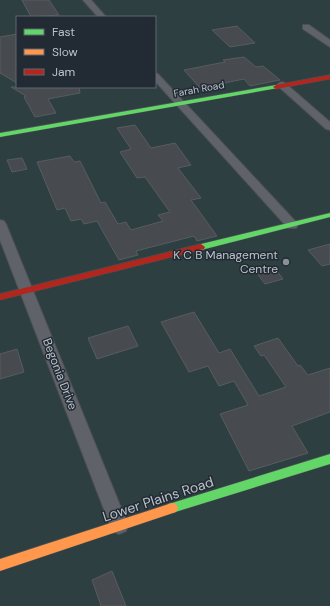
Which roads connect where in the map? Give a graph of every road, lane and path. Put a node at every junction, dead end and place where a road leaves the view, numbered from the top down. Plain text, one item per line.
1 (87, 0) edge
2 (101, 16) edge
3 (306, 27) dead end
4 (330, 44) edge
5 (156, 77) edge
6 (330, 77) edge
7 (282, 85) junction
8 (180, 103) junction
9 (330, 127) edge
10 (0, 135) edge
11 (330, 215) edge
12 (0, 224) edge
13 (292, 225) junction
14 (27, 291) junction
15 (0, 297) edge
16 (327, 460) edge
17 (119, 525) junction
18 (0, 565) edge

1 - 2 street
3 - 4 street
5 - 8 street
6 - 7 street, Farah Road
7 - 8 street, Farah Road
7 - 9 street
8 - 10 street, Farah Road
8 - 13 street
11 - 13 street
12 - 14 street, Begonia Drive
13 - 14 street
14 - 15 street
14 - 17 street, Begonia Drive
16 - 17 street, Lower Plains Road
17 - 18 street, Lower Plains Road

